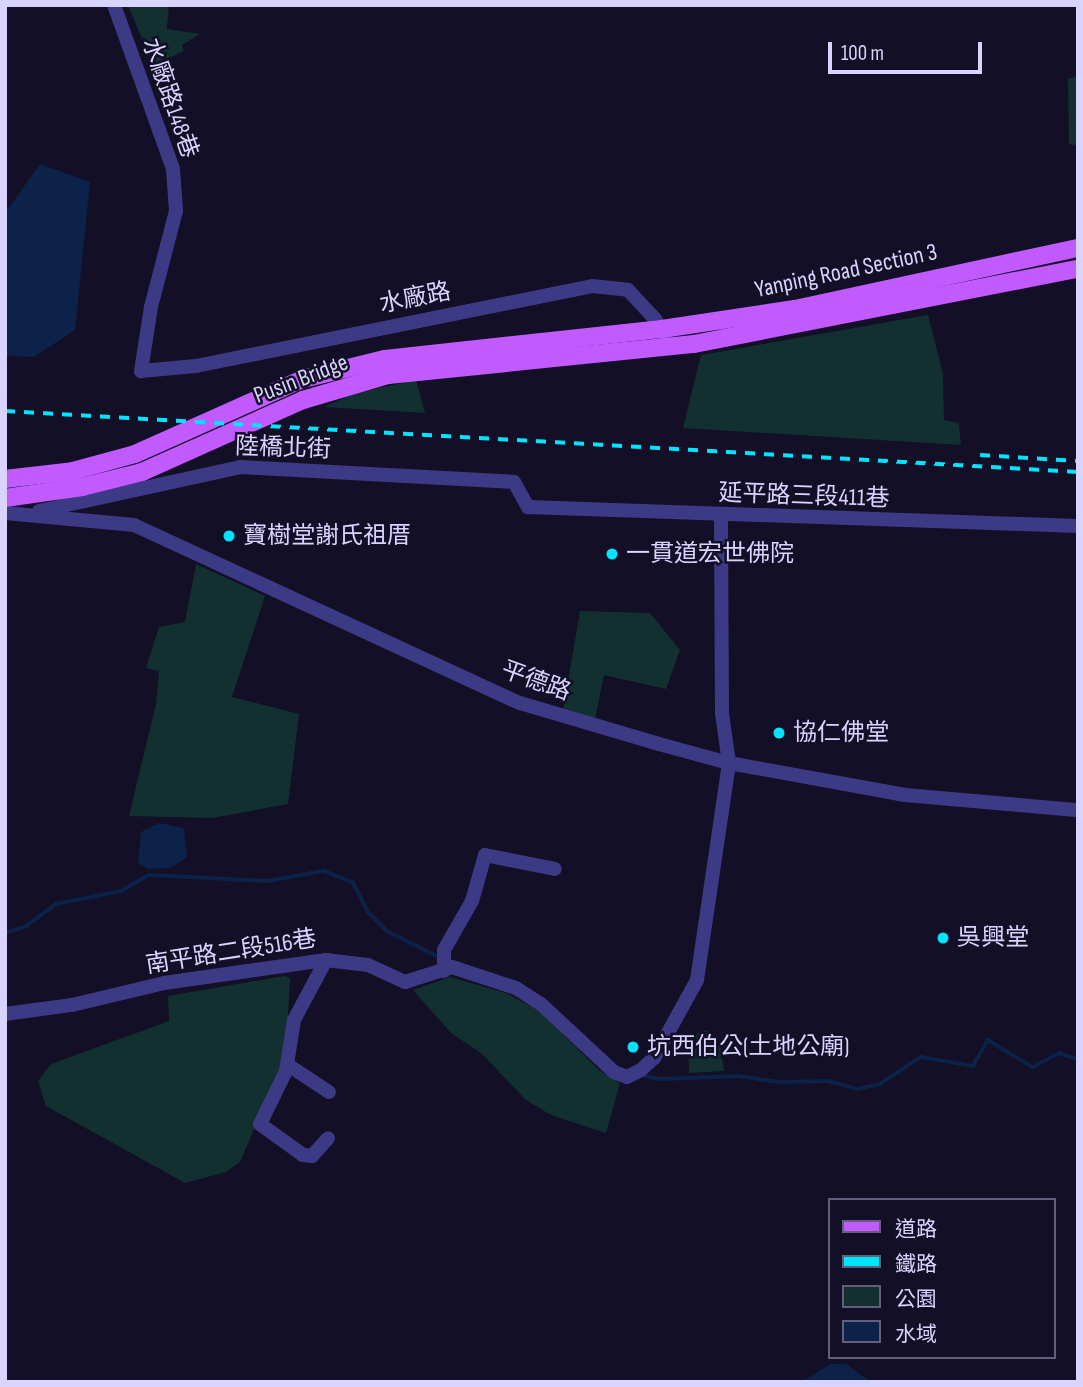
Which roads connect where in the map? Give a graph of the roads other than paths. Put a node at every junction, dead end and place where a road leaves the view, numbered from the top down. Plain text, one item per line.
1 (114, 5) edge
2 (1078, 248) edge
3 (1027, 258) junction
4 (1078, 269) edge
5 (1031, 279) junction
6 (662, 330) junction
7 (623, 333) joint
8 (665, 348) junction
9 (624, 353) joint
10 (141, 371) joint
11 (5, 479) edge
12 (5, 498) edge
13 (528, 506) joint
14 (5, 513) edge
15 (27, 513) junction
16 (721, 517) junction
17 (1078, 526) edge
18 (729, 763) junction
19 (1078, 810) edge
20 (555, 869) dead end
21 (326, 960) junction
22 (443, 962) junction
23 (5, 1014) edge
24 (288, 1065) junction
25 (329, 1092) dead end
26 (327, 1138) dead end

1 - 10 street, 水廠路148巷
2 - 3 main road, Yanping Road Section 3
3 - 5 main road
3 - 6 main road, Yanping Road Section 3
4 - 5 main road, Yanping Road Section 3
5 - 8 main road, Yanping Road Section 3
6 - 7 main road, Yanping Road Section 3
6 - 8 street
6 - 10 street, 水廠路
7 - 11 main road, Pusin Bridge
8 - 9 main road, Yanping Road Section 3
9 - 12 main road, Pusin Bridge
13 - 15 street, 陸橋北街
13 - 16 street, 延平路三段411巷
14 - 15 street, 平德路
15 - 18 street, 平德路
16 - 17 street, 延平路三段411巷
16 - 18 street, 南平路二段516巷
18 - 19 street, 平德路
18 - 22 street, 南平路二段516巷
20 - 22 street
21 - 22 street, 南平路二段516巷
21 - 23 street, 南平路二段516巷
21 - 24 street
24 - 25 street
24 - 26 street

